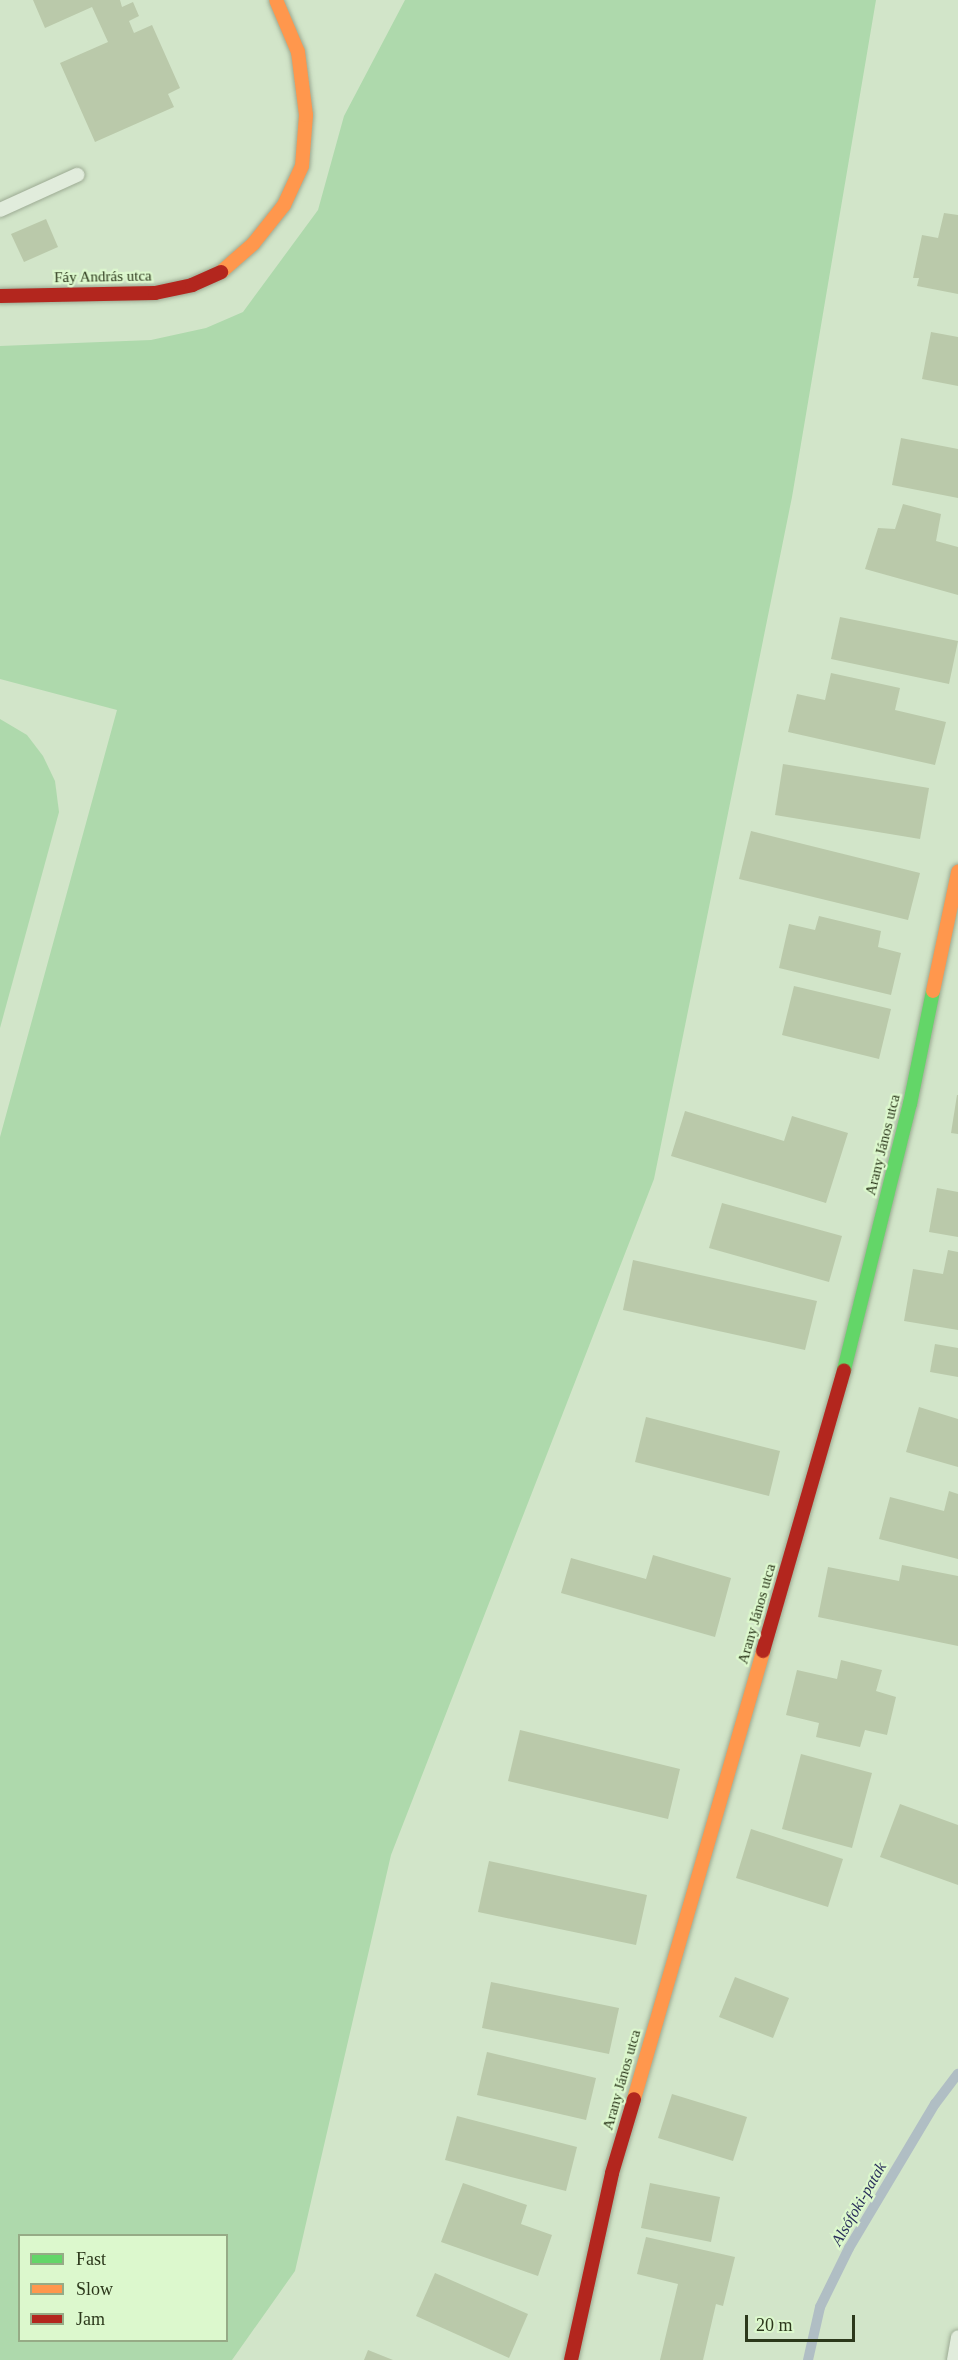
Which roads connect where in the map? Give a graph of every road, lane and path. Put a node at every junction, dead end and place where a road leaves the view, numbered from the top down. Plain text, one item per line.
1 (276, 0) edge
2 (77, 175) dead end
3 (0, 210) edge
4 (0, 296) edge
5 (958, 872) edge
6 (958, 2337) edge
7 (571, 2360) edge
8 (954, 2360) edge

1 - 4 street, Fáy András utca
2 - 3 lane
5 - 7 street, Arany János utca
6 - 8 lane

